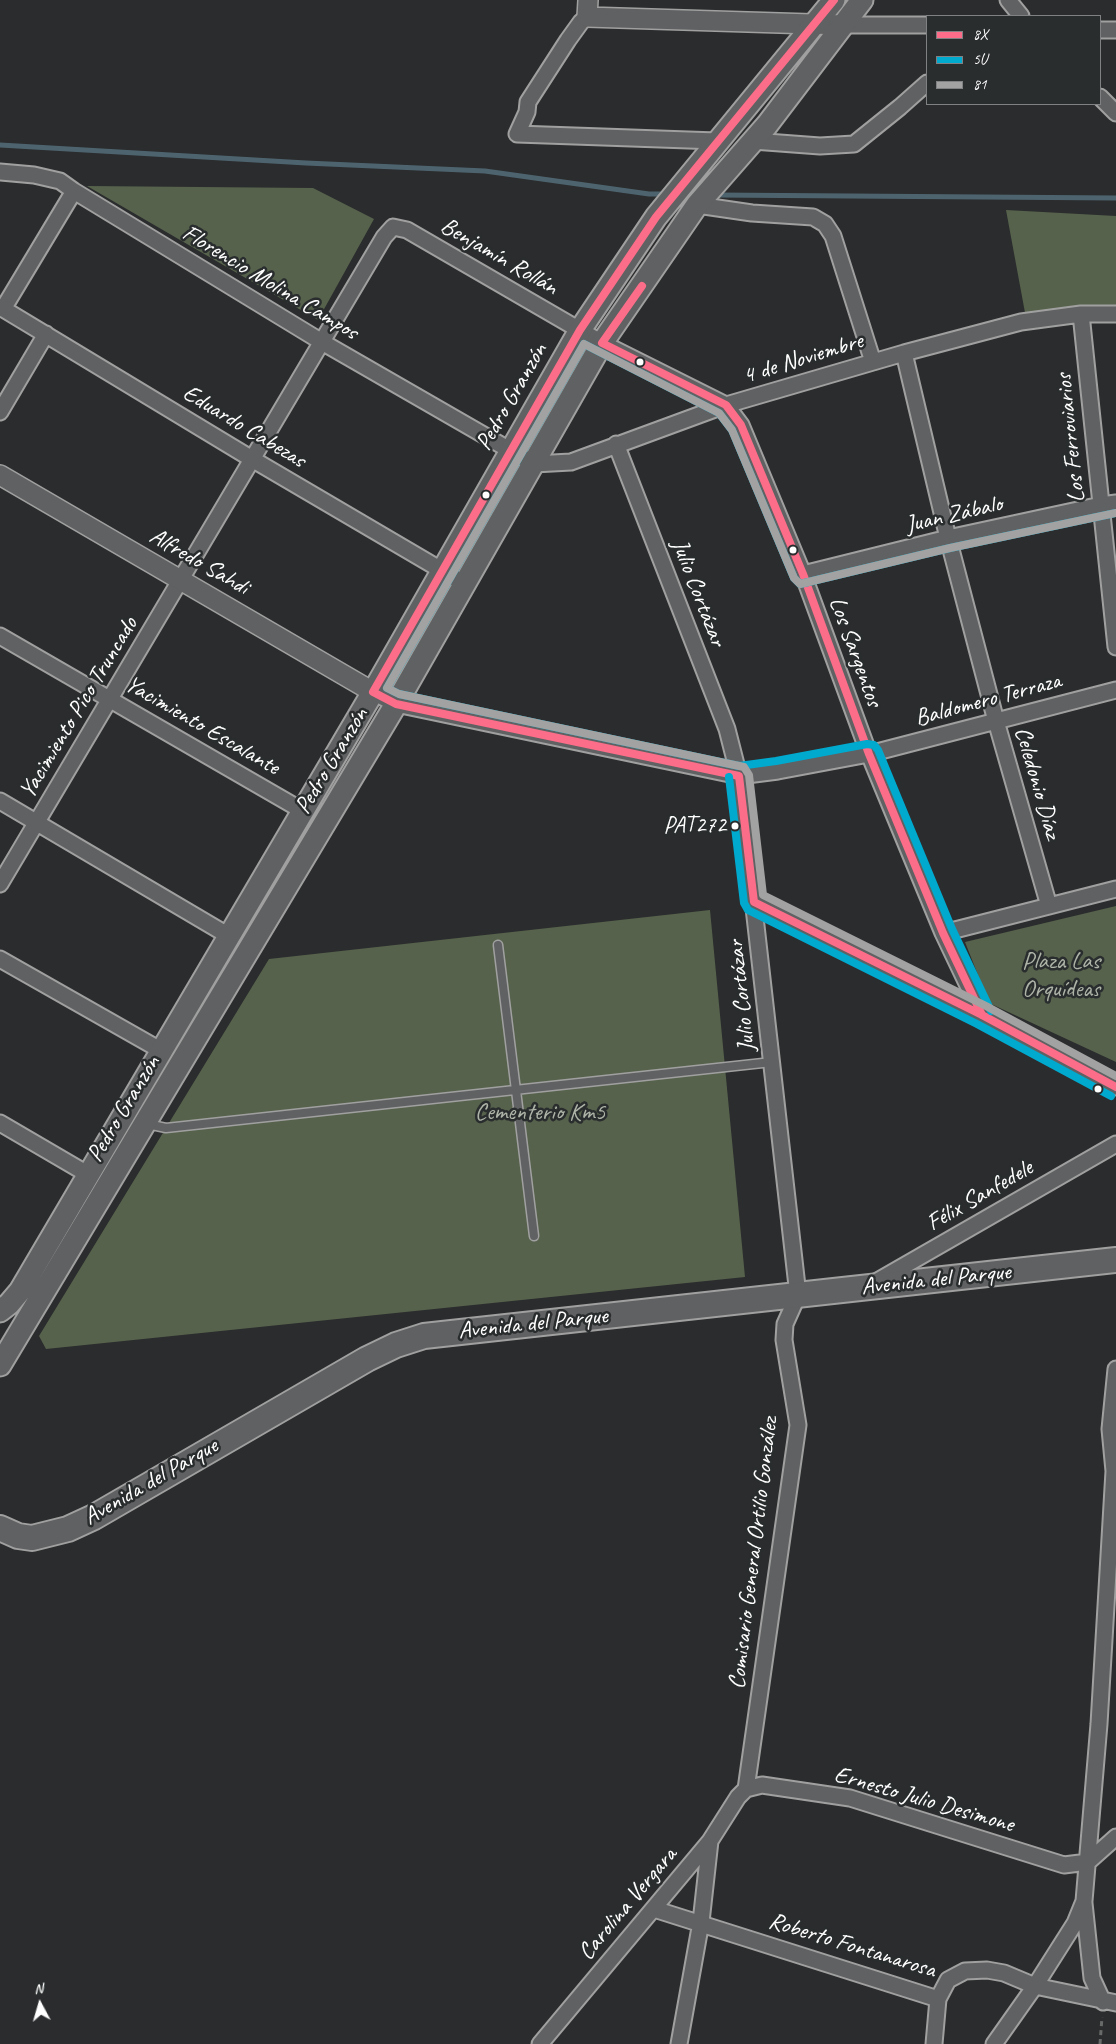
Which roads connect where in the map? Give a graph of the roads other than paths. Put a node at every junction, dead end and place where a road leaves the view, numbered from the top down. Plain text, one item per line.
1 (834, 0) edge
2 (862, 0) edge
3 (1008, 0) edge
4 (587, 8) edge
5 (1020, 15) edge
6 (814, 24) junction
7 (844, 25) junction
8 (926, 25) edge
9 (1101, 30) edge
10 (1116, 30) edge
11 (926, 84) edge
12 (1101, 98) edge
13 (1116, 113) edge
14 (718, 141) junction
15 (753, 141) junction
16 (0, 172) edge
17 (74, 191) junction
18 (697, 205) junction
19 (393, 227) joint
20 (1, 308) edge
21 (1080, 314) junction
22 (1116, 314) edge
23 (580, 330) junction
24 (46, 334) junction
25 (322, 342) junction
26 (602, 343) junction
27 (904, 353) junction
28 (873, 362) junction
29 (726, 406) junction
30 (0, 412) edge
31 (616, 444) junction
32 (510, 452) junction
33 (252, 459) junction
34 (534, 464) junction
35 (0, 475) edge
36 (1109, 504) edge
37 (948, 538) junction
38 (442, 571) junction
39 (803, 574) junction
40 (180, 580) junction
41 (465, 584) junction
42 (0, 636) edge
43 (1116, 647) edge
44 (1116, 690) edge
45 (373, 692) junction
46 (110, 699) junction
47 (396, 704) junction
48 (996, 721) junction
49 (869, 754) junction
50 (739, 776) junction
51 (0, 801) edge
52 (303, 811) junction
53 (36, 823) junction
54 (288, 861) junction
55 (0, 884) edge
56 (1116, 889) edge
57 (754, 902) junction
58 (1049, 906) junction
59 (943, 933) junction
60 (229, 936) junction
61 (498, 945) dead end
62 (0, 959) edge
63 (982, 1015) junction
64 (162, 1051) junction
65 (772, 1062) junction
66 (1116, 1087) edge
67 (516, 1090) junction
68 (136, 1117) junction
69 (0, 1122) edge
70 (1116, 1144) edge
71 (89, 1175) junction
72 (534, 1236) dead end
73 (1116, 1260) edge
74 (866, 1287) junction
75 (798, 1295) junction
76 (0, 1311) edge
77 (0, 1365) edge
78 (1116, 1369) edge
79 (1115, 1386) edge
80 (0, 1528) edge
81 (746, 1789) junction
82 (1116, 1837) edge
83 (710, 1841) junction
84 (1088, 1862) junction
85 (1084, 1900) junction
86 (654, 1908) junction
87 (701, 1922) junction
88 (1035, 1986) junction
89 (938, 1998) junction
90 (1110, 2002) edge
91 (540, 2044) edge
92 (679, 2044) edge
93 (934, 2044) edge
94 (994, 2044) edge

1 - 6 main road, Pedro Granzón
2 - 7 main road, Pedro Granzón
3 - 5 street
4 - 6 street
4 - 14 street
6 - 7 street
6 - 14 main road, Pedro Granzón
7 - 8 street
7 - 15 main road, Pedro Granzón
9 - 10 street
11 - 15 street
12 - 13 street
14 - 23 main road, Pedro Granzón
15 - 18 main road, Pedro Granzón
16 - 17 street, Florencio Molina Campos
17 - 20 street
17 - 25 street, Florencio Molina Campos
18 - 26 main road, Pedro Granzón
18 - 28 street
19 - 23 street, Benjamín Rollán
19 - 25 street, Yacimiento Pico Truncado
20 - 24 street, Eduardo Cabezas
21 - 22 street, 4 de Noviembre
21 - 27 street, 4 de Noviembre
21 - 36 street, Los Ferroviarios
23 - 26 street, Benjamín Rollán
23 - 32 main road, Pedro Granzón
24 - 30 street
24 - 33 street, Eduardo Cabezas
25 - 32 street, Florencio Molina Campos
25 - 33 street, Yacimiento Pico Truncado
26 - 29 street, Los Sargentos
26 - 34 main road, Pedro Granzón
27 - 28 street, 4 de Noviembre
27 - 37 street, Celedonio Díaz
28 - 29 street, 4 de Noviembre
29 - 31 street, 4 de Noviembre
29 - 39 street, Los Sargentos
31 - 34 street, 4 de Noviembre
31 - 50 street, Julio Cortázar
32 - 34 street, 4 de Noviembre
32 - 38 main road, Pedro Granzón
33 - 38 street, Eduardo Cabezas
33 - 40 street, Yacimiento Pico Truncado
34 - 41 main road, Pedro Granzón
35 - 40 street, Alfredo Sahdi
36 - 37 street, Juan Zábalo
36 - 43 street, Los Ferroviarios
37 - 39 street, Juan Zábalo
37 - 48 street, Celedonio Díaz
38 - 41 street, Eduardo Cabezas
38 - 45 main road, Pedro Granzón
39 - 49 street, Los Sargentos
40 - 45 street, Alfredo Sahdi
40 - 46 street, Yacimiento Pico Truncado
41 - 47 main road, Pedro Granzón
42 - 46 street, Yacimiento Escalante
44 - 48 street, Baldomero Terraza
45 - 47 street, Baldomero Terraza
45 - 52 main road, Pedro Granzón
46 - 52 street, Yacimiento Escalante
46 - 53 street, Yacimiento Pico Truncado
47 - 50 street, Baldomero Terraza
47 - 54 main road, Pedro Granzón
48 - 49 street, Baldomero Terraza
48 - 58 street, Celedonio Díaz
49 - 50 street, Baldomero Terraza
49 - 59 street, Los Sargentos
50 - 57 street, Julio Cortázar
51 - 53 street
52 - 54 main road, Pedro Granzón
53 - 55 street, Yacimiento Pico Truncado
53 - 60 street
54 - 60 main road, Pedro Granzón
54 - 68 main road, Pedro Granzón
56 - 58 street
57 - 63 street
57 - 65 street, Julio Cortázar
58 - 59 street
59 - 63 street, Los Sargentos
60 - 64 main road, Pedro Granzón
61 - 67 lane
62 - 64 street
63 - 66 street
64 - 68 main road, Pedro Granzón
65 - 67 lane
65 - 75 street, Julio Cortázar
67 - 68 lane
67 - 72 lane
68 - 71 main road, Pedro Granzón
68 - 77 main road, Pedro Granzón
69 - 71 street
70 - 74 street, Félix Sanfedele
71 - 76 main road, Pedro Granzón
73 - 74 main road, Avenida del Parque
74 - 75 main road, Avenida del Parque
75 - 80 main road, Avenida del Parque
75 - 81 street, Comisario General Ortilio González
78 - 79 street
79 - 84 street
81 - 83 street, Carolina Vergara
81 - 84 street, Ernesto Julio Desimone
82 - 84 street
83 - 86 street, Carolina Vergara
83 - 87 street
84 - 85 street
85 - 88 street
85 - 90 street
86 - 87 street, Roberto Fontanarosa
86 - 91 street, Carolina Vergara
87 - 89 street, Roberto Fontanarosa
87 - 92 street
88 - 89 street, Roberto Fontanarosa
88 - 90 street, Roberto Fontanarosa
88 - 94 street
89 - 93 street

